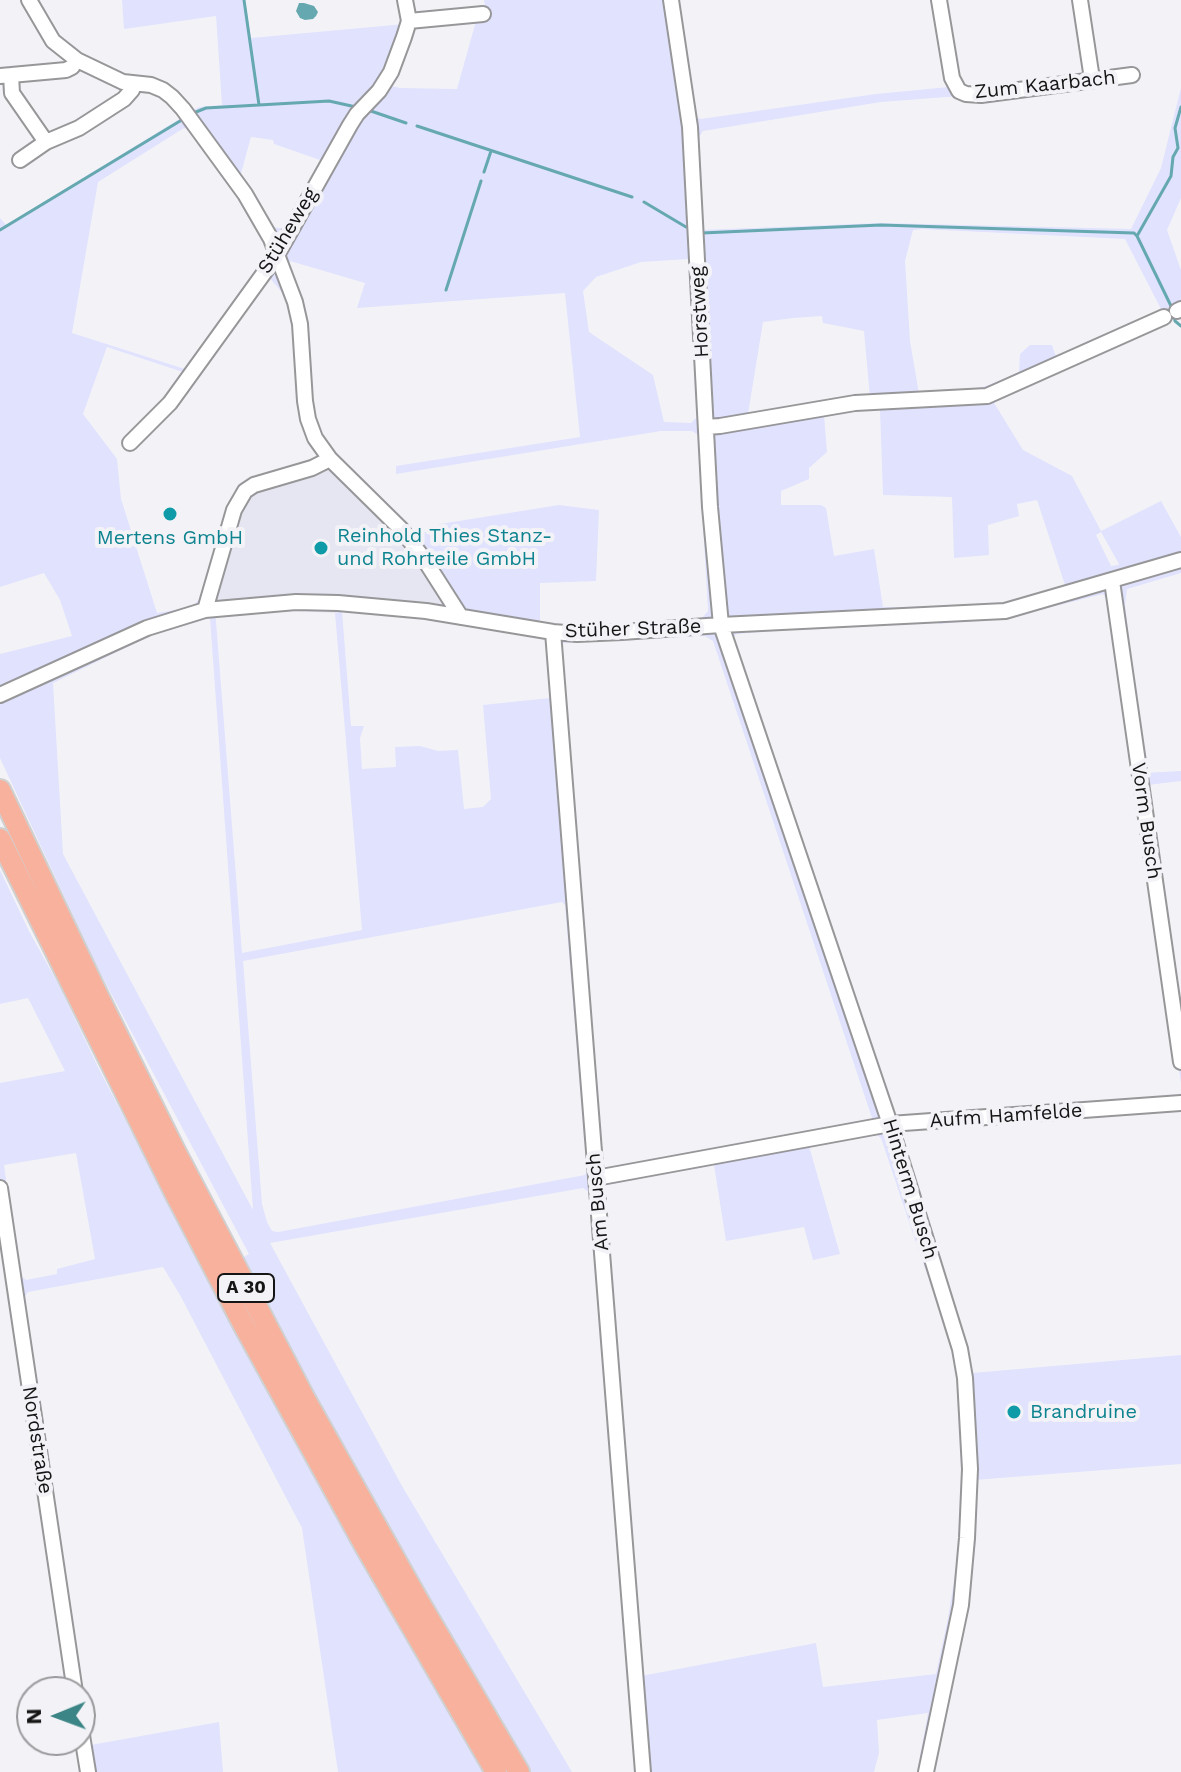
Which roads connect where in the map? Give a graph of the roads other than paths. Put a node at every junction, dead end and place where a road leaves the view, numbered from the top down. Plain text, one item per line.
1 (29, 0) edge
2 (405, 0) edge
3 (671, 0) edge
4 (939, 0) edge
5 (1080, 0) edge
6 (483, 14) dead end
7 (409, 21) junction
8 (77, 60) junction
9 (5, 75) edge
10 (1132, 75) dead end
11 (1092, 79) junction
12 (134, 84) junction
13 (46, 142) junction
14 (20, 160) dead end
15 (277, 255) junction
16 (1174, 312) edge
17 (706, 427) junction
18 (130, 443) dead end
19 (330, 459) junction
20 (1181, 560) edge
21 (1112, 581) junction
22 (205, 610) junction
23 (461, 617) junction
24 (721, 625) junction
25 (553, 632) junction
26 (0, 695) edge
27 (0, 790) edge
28 (0, 839) edge
29 (1181, 1062) edge
30 (1181, 1103) edge
31 (890, 1124) junction
32 (596, 1178) junction
33 (0, 1188) edge
34 (73, 1676) edge
35 (496, 1772) edge
36 (519, 1772) edge
37 (643, 1772) edge
38 (926, 1772) edge

1 - 8 street
2 - 7 street, Stüheweg
3 - 17 street, Horstweg
4 - 11 street, Zum Kaarbach
5 - 11 street
6 - 7 street
7 - 15 street, Stüheweg
8 - 9 street
8 - 12 street
9 - 13 street
10 - 11 street, Zum Kaarbach
12 - 13 street
12 - 15 street
13 - 14 street
15 - 18 street, Stüheweg
15 - 19 street
16 - 17 street
17 - 24 street, Horstweg
19 - 22 street
19 - 23 street
20 - 21 street, Stüher Straße
21 - 24 street, Stüher Straße
21 - 29 street, Vorm Busch
22 - 23 street, Stüher Straße
22 - 26 street, Stüher Straße
23 - 25 street, Stüher Straße
24 - 25 street, Stüher Straße
24 - 31 street, Hinterm Busch
25 - 32 street, Am Busch
27 - 36 highway, A 30
28 - 35 highway, A 30
30 - 31 street, Aufm Hamfelde
31 - 32 street, Aufm Hamfelde
31 - 38 street, Hinterm Busch
32 - 37 street, Am Busch
33 - 34 street, Nordstraße

